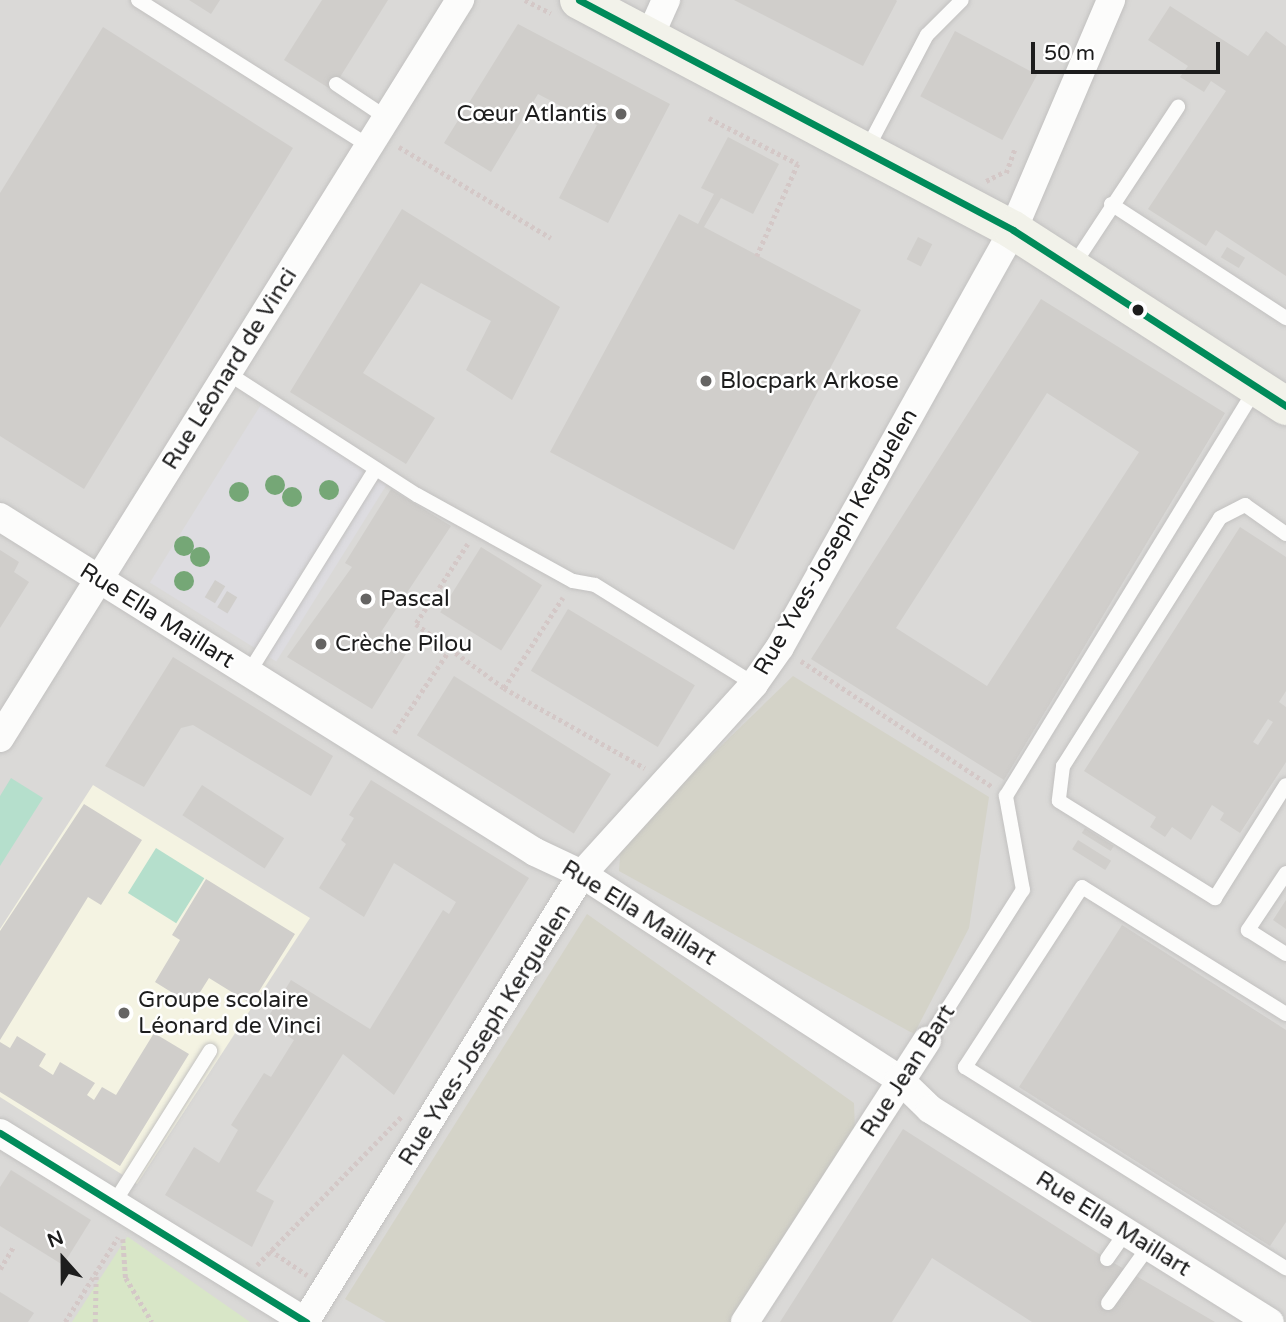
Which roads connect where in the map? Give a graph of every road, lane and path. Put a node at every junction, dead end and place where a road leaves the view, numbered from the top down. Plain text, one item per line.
1 (138, 0) edge
2 (460, 0) edge
3 (666, 0) edge
4 (962, 0) edge
5 (1111, 0) edge
6 (599, 5) edge
7 (649, 38) junction
8 (336, 84) dead end
9 (1178, 107) dead end
10 (709, 118) dead end
11 (377, 133) junction
12 (866, 152) junction
13 (1004, 172) dead end
14 (980, 183) dead end
15 (1111, 204) junction
16 (1013, 230) junction
17 (551, 238) dead end
18 (757, 256) dead end
19 (1072, 268) junction
20 (1286, 318) edge
21 (229, 374) junction
22 (1272, 396) edge
23 (375, 470) junction
24 (0, 517) edge
25 (478, 529) junction
26 (1286, 534) edge
27 (98, 579) junction
28 (573, 581) junction
29 (780, 647) junction
30 (450, 649) junction
31 (248, 674) junction
32 (754, 684) junction
33 (504, 688) junction
34 (391, 736) dead end
35 (0, 738) edge
36 (664, 778) junction
37 (1286, 785) edge
38 (1006, 801) junction
39 (1286, 873) edge
40 (582, 874) junction
41 (1286, 954) edge
42 (1286, 1014) edge
43 (927, 1041) joint
44 (210, 1051) dead end
45 (899, 1079) junction
46 (415, 1110) dead end
47 (0, 1133) edge
48 (114, 1203) junction
49 (1137, 1239) junction
50 (15, 1246) dead end
51 (270, 1250) junction
52 (1107, 1259) dead end
53 (257, 1265) dead end
54 (1286, 1268) edge
55 (0, 1269) edge
56 (96, 1271) junction
57 (309, 1276) dead end
58 (1108, 1303) dead end
59 (65, 1322) edge
60 (95, 1322) edge
61 (152, 1322) edge
62 (305, 1322) edge
63 (745, 1322) edge
64 (1270, 1322) edge

1 - 11 lane
2 - 11 street, Rue Léonard de Vinci
3 - 7 street
4 - 12 lane
5 - 16 street, Rue Yves-Joseph Kerguelen
6 - 7 street
7 - 12 street
8 - 11 lane
9 - 15 lane
10 - 18 path
11 - 17 path
11 - 21 street, Rue Léonard de Vinci
12 - 16 street
13 - 14 path
15 - 19 lane
15 - 20 lane
16 - 19 street
16 - 29 street, Rue Yves-Joseph Kerguelen
19 - 22 street
21 - 23 lane
21 - 27 street, Rue Léonard de Vinci
22 - 38 lane
23 - 25 lane
23 - 31 lane
24 - 27 street, Rue Ella Maillart
25 - 28 lane
25 - 30 path
26 - 37 lane
27 - 31 street, Rue Ella Maillart
27 - 35 street, Rue Léonard de Vinci
28 - 32 lane
28 - 33 path
29 - 32 street, Rue Yves-Joseph Kerguelen
29 - 38 path
30 - 33 path
30 - 34 path
31 - 40 street, Rue Ella Maillart
32 - 36 street, Rue Yves-Joseph Kerguelen
33 - 36 path
36 - 40 street, Rue Yves-Joseph Kerguelen
38 - 43 lane, Rue Jean Bart
39 - 41 lane
40 - 45 street, Rue Ella Maillart
40 - 62 street, Rue Yves-Joseph Kerguelen
42 - 54 lane
43 - 45 street, Rue Jean Bart
44 - 48 lane
45 - 49 street, Rue Ella Maillart
45 - 63 street, Rue Jean Bart
46 - 51 path
47 - 48 street
48 - 62 street
49 - 52 lane
49 - 58 lane
49 - 64 street, Rue Ella Maillart
50 - 55 path
51 - 53 path
51 - 57 path
56 - 59 path
56 - 60 path
56 - 61 path

